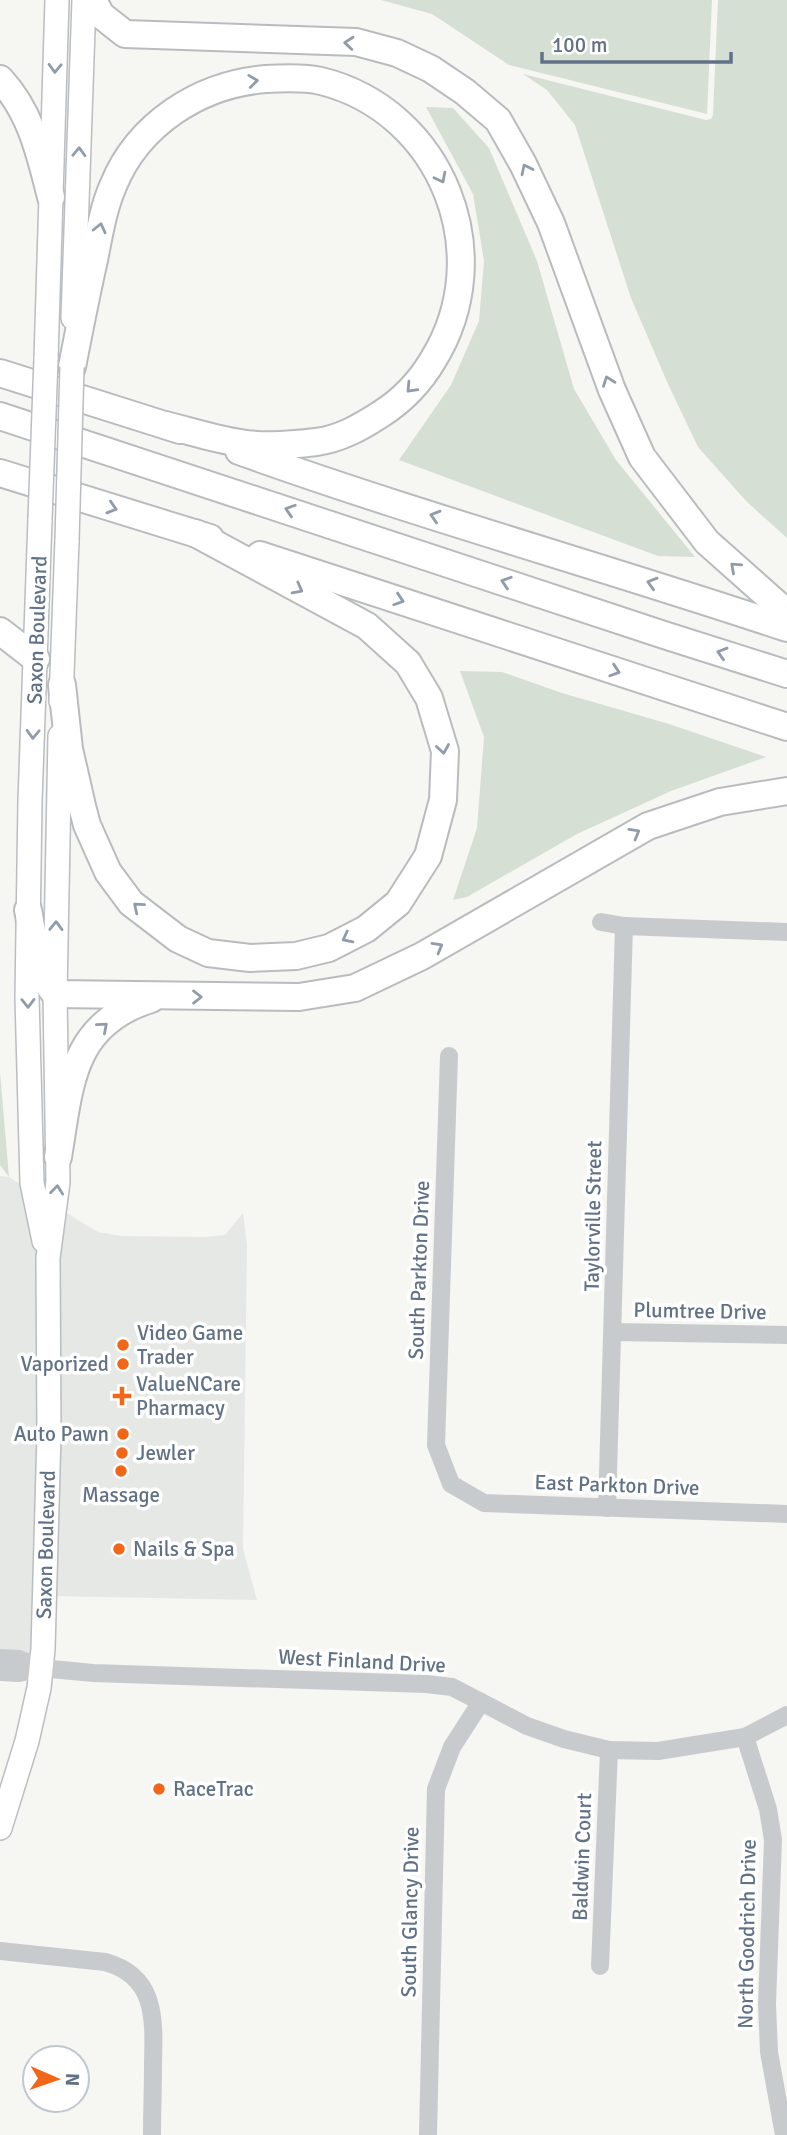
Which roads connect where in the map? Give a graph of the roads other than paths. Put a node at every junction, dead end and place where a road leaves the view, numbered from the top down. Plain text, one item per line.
1 (57, 0) edge
2 (84, 0) edge
3 (93, 0) edge
4 (0, 79) edge
5 (51, 197) junction
6 (72, 367) junction
7 (0, 373) edge
8 (0, 415) edge
9 (165, 425) junction
10 (0, 473) edge
11 (195, 534) junction
12 (787, 610) edge
13 (787, 628) edge
14 (0, 631) edge
15 (36, 659) junction
16 (787, 674) edge
17 (62, 685) junction
18 (787, 727) edge
19 (787, 790) edge
20 (28, 911) junction
21 (601, 922) dead end
22 (624, 926) junction
23 (787, 932) edge
24 (55, 994) junction
25 (162, 996) junction
26 (449, 1056) dead end
27 (58, 1157) junction
28 (48, 1258) junction
29 (613, 1332) junction
30 (787, 1335) edge
31 (451, 1484) joint
32 (607, 1508) junction
33 (787, 1514) edge
34 (0, 1658) edge
35 (41, 1668) junction
36 (0, 1672) edge
37 (481, 1702) junction
38 (787, 1715) edge
39 (746, 1737) junction
40 (609, 1750) junction
41 (0, 1828) edge
42 (0, 1951) edge
43 (600, 1966) dead end
44 (152, 2135) edge
45 (428, 2135) edge
46 (784, 2135) edge

1 -> 5 main road, Saxon Boulevard
6 -> 2 main road, Saxon Boulevard
12 -> 3 highway
4 - 5 highway
5 - 15 main road, Saxon Boulevard, bridge
6 -> 9 highway
6 - 17 main road, Saxon Boulevard, bridge
7 - 9 highway
16 -> 8 highway
13 -> 9 highway
10 -> 11 highway
11 -> 17 highway
11 -> 18 highway
14 - 15 highway
15 -> 20 main road, Saxon Boulevard
24 -> 17 main road, Saxon Boulevard
25 -> 19 highway
20 - 24 highway
20 -> 28 main road, Saxon Boulevard
21 - 22 street
22 - 23 street
22 - 29 street, Taylorville Street
24 - 25 highway
24 - 27 main road, Saxon Boulevard
27 -> 25 highway
26 - 31 street, South Parkton Drive
28 -> 27 main road, Saxon Boulevard
28 - 35 main road, Saxon Boulevard
29 - 30 street, Plumtree Drive
29 - 32 street, Taylorville Street
31 - 32 street, East Parkton Drive
32 - 33 street, East Parkton Drive
34 - 35 street, West Finland Drive
35 - 36 street, West Finland Drive
35 - 37 street, West Finland Drive
35 - 41 main road, Saxon Boulevard
37 - 40 street, West Finland Drive
37 - 45 street, South Glancy Drive
38 - 39 street, West Finland Drive
39 - 40 street, West Finland Drive
39 - 46 street, North Goodrich Drive
40 - 43 street, Baldwin Court
42 - 44 street

